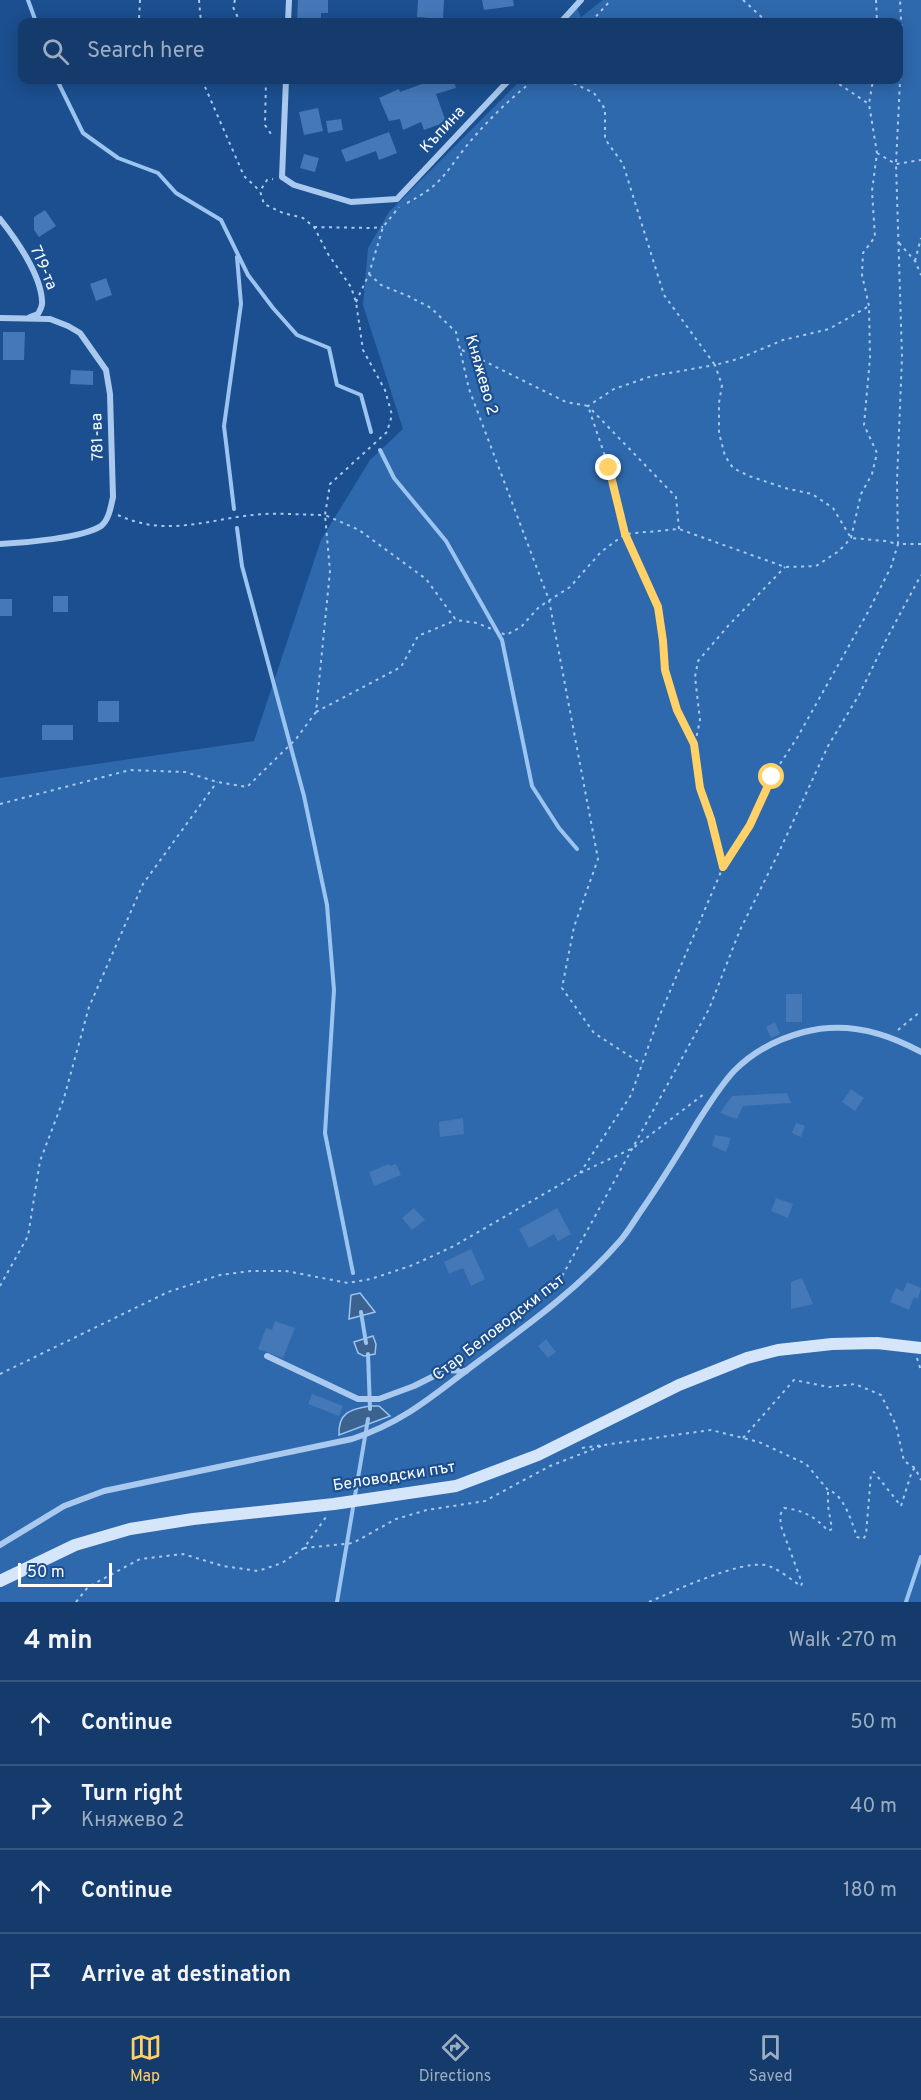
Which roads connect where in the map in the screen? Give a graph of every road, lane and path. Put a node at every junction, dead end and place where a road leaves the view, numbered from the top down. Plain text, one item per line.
1 (140, 0) edge
2 (199, 0) edge
3 (235, 0) edge
4 (289, 0) edge
5 (581, 0) edge
6 (611, 0) edge
7 (743, 0) edge
8 (876, 0) edge
9 (900, 0) edge
10 (139, 18) edge
11 (201, 18) edge
12 (238, 18) edge
13 (288, 18) edge
14 (565, 18) edge
15 (595, 18) edge
16 (763, 18) edge
17 (877, 18) edge
18 (901, 18) edge
19 (204, 84) edge
20 (266, 84) edge
21 (286, 84) edge
22 (505, 84) edge
23 (529, 84) edge
24 (575, 84) edge
25 (839, 84) edge
26 (872, 84) edge
27 (901, 84) edge
28 (869, 104) junction
29 (283, 150) junction
30 (877, 153) junction
31 (921, 160) edge
32 (896, 164) junction
33 (282, 177) junction
34 (260, 191) junction
35 (0, 219) edge
36 (314, 227) junction
37 (383, 227) junction
38 (921, 238) edge
39 (898, 242) junction
40 (915, 261) junction
41 (369, 274) junction
42 (921, 275) edge
43 (356, 302) junction
44 (869, 306) junction
45 (0, 318) edge
46 (21, 320) junction
47 (460, 349) junction
48 (715, 365) junction
49 (588, 406) junction
50 (110, 511) junction
51 (325, 515) junction
52 (679, 529) junction
53 (625, 534) junction
54 (851, 538) junction
55 (0, 544) edge
56 (898, 544) junction
57 (921, 544) edge
58 (785, 567) junction
59 (921, 575) edge
60 (549, 600) junction
61 (456, 620) junction
62 (316, 712) junction
63 (694, 744) junction
64 (217, 782) junction
65 (0, 804) edge
66 (723, 867) junction
67 (921, 1011) edge
68 (889, 1038) junction
69 (921, 1052) edge
70 (642, 1064) junction
71 (706, 1092) dead end
72 (633, 1148) junction
73 (580, 1173) junction
74 (0, 1286) edge
75 (554, 1293) dead end
76 (921, 1348) edge
77 (267, 1356) dead end
78 (466, 1371) junction
79 (0, 1374) edge
80 (743, 1438) junction
81 (915, 1468) junction
82 (921, 1480) edge
83 (828, 1490) junction
84 (334, 1504) junction
85 (0, 1545) edge
86 (304, 1548) junction
87 (0, 1581) edge
88 (76, 1602) edge
89 (649, 1602) edge

1 - 10 path
2 - 11 path
3 - 12 path
4 - 13 street
5 - 14 street
6 - 15 path
7 - 16 path
8 - 17 path
9 - 18 path
19 - 34 path
20 - 29 path
21 - 29 street
22 - 33 street, Къпина
23 - 37 path
24 - 48 path
25 - 28 path
26 - 28 path
27 - 32 path
28 - 30 path
29 - 33 street
30 - 32 path
30 - 44 path
31 - 32 path
32 - 39 path
33 - 34 path
34 - 36 path
35 - 46 street, 719-та
36 - 37 path
36 - 43 path
37 - 41 path
38 - 40 path
39 - 40 path
39 - 56 path
40 - 42 path
41 - 43 path
41 - 47 path, Княжево 2
43 - 51 path
44 - 48 path
44 - 54 path
45 - 46 street, 781-ва
46 - 50 street, 781-ва
47 - 49 path
47 - 60 path, Княжево 2
48 - 49 path
48 - 54 path
49 - 52 path
49 - 53 path
50 - 51 path
50 - 55 street
51 - 61 path
51 - 62 path
52 - 53 path
52 - 58 path
53 - 60 path
53 - 63 path
54 - 56 path
54 - 58 path
56 - 57 path
56 - 66 path
58 - 63 path
59 - 72 path
60 - 61 path
60 - 70 path, Княжево 2
61 - 62 path
62 - 64 path
63 - 66 path
64 - 65 path
64 - 74 path
66 - 70 path
67 - 68 path
68 - 69 street, Стар Беловодски път
68 - 78 street, Стар Беловодски път
70 - 73 path
71 - 72 path
72 - 73 path
72 - 75 path
73 - 79 path
76 - 84 street, Беловодски път
77 - 78 street
78 - 85 street, Стар Беловодски път
80 - 81 path
80 - 83 path
80 - 86 path
81 - 82 path
81 - 83 path
83 - 89 path
84 - 86 path
84 - 87 street, Беловодски път
86 - 88 path

